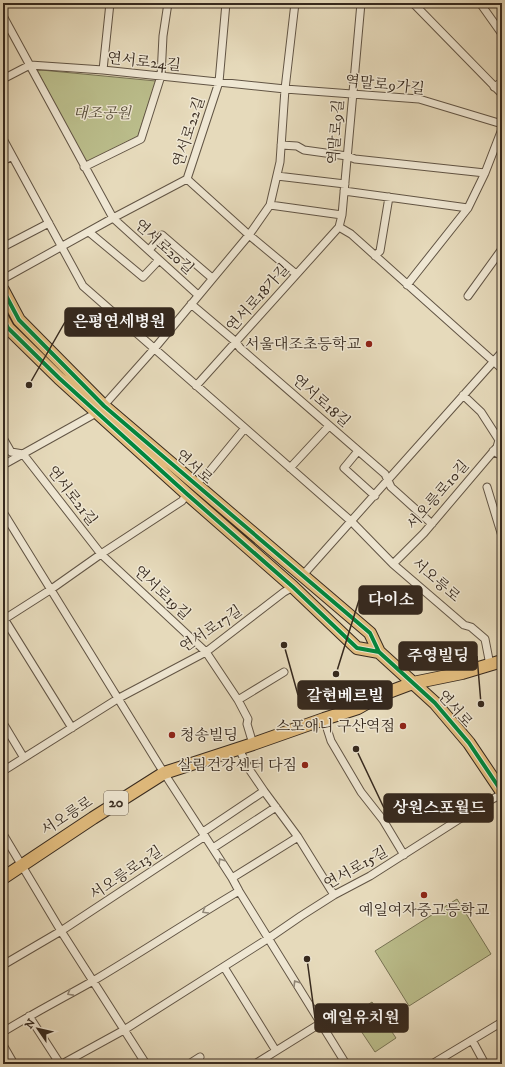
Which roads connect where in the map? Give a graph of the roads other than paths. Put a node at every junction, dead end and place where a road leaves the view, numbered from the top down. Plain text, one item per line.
1 (110, 3) edge
2 (168, 3) edge
3 (226, 3) edge
4 (295, 3) edge
5 (361, 3) edge
6 (426, 3) edge
7 (480, 3) edge
8 (414, 5) edge
9 (3, 16) edge
10 (499, 23) edge
11 (502, 34) edge
12 (30, 65) junction
13 (103, 70) junction
14 (161, 76) junction
15 (3, 79) edge
16 (219, 82) junction
17 (502, 82) edge
18 (494, 86) junction
19 (285, 89) junction
20 (352, 94) junction
21 (502, 94) edge
22 (502, 124) edge
23 (502, 128) edge
24 (3, 139) edge
25 (282, 145) junction
26 (12, 156) junction
27 (347, 156) junction
28 (3, 161) edge
29 (84, 167) junction
30 (485, 173) junction
31 (277, 176) junction
32 (187, 179) junction
33 (345, 187) junction
34 (389, 197) junction
35 (270, 205) junction
36 (468, 208) junction
37 (342, 215) junction
38 (113, 218) junction
39 (49, 223) junction
40 (338, 227) junction
41 (89, 232) junction
42 (249, 235) junction
43 (62, 247) junction
44 (3, 248) edge
45 (502, 249) edge
46 (149, 250) junction
47 (375, 256) junction
48 (159, 260) junction
49 (296, 274) junction
50 (212, 278) junction
51 (3, 279) edge
52 (407, 285) junction
53 (3, 290) edge
54 (198, 295) junction
55 (468, 296) dead end
56 (191, 304) junction
57 (3, 319) edge
58 (236, 342) junction
59 (154, 349) junction
60 (502, 352) edge
61 (494, 362) junction
62 (502, 369) edge
63 (196, 386) junction
64 (463, 395) junction
65 (101, 409) junction
66 (329, 426) junction
67 (245, 428) junction
68 (3, 438) edge
69 (500, 439) edge
70 (358, 451) junction
71 (493, 451) junction
72 (23, 454) junction
73 (502, 456) edge
74 (3, 465) edge
75 (290, 468) junction
76 (388, 481) junction
77 (196, 484) junction
78 (487, 487) dead end
79 (187, 494) junction
80 (375, 496) junction
81 (498, 511) edge
82 (3, 512) edge
83 (352, 522) junction
84 (432, 524) junction
85 (502, 536) edge
86 (101, 554) junction
87 (393, 564) junction
88 (303, 575) junction
89 (293, 587) junction
90 (50, 590) junction
91 (4, 619) edge
92 (206, 652) junction
93 (379, 652) junction
94 (496, 663) edge
95 (284, 672) dead end
96 (412, 683) junction
97 (119, 698) junction
98 (238, 700) junction
99 (324, 719) junction
100 (3, 723) edge
101 (72, 728) junction
102 (253, 744) junction
103 (239, 749) junction
104 (24, 758) junction
105 (3, 771) edge
106 (164, 773) junction
107 (264, 791) junction
108 (502, 793) edge
109 (276, 808) junction
110 (3, 834) edge
111 (204, 834) junction
112 (298, 837) junction
113 (213, 848) junction
114 (404, 856) junction
115 (22, 865) junction
116 (3, 878) edge
117 (232, 878) junction
118 (238, 891) junction
119 (334, 895) junction
120 (61, 931) junction
121 (269, 938) junction
122 (3, 965) edge
123 (224, 966) junction
124 (93, 980) junction
125 (29, 1016) junction
126 (321, 1022) junction
127 (502, 1022) edge
128 (124, 1030) junction
129 (3, 1032) edge
130 (472, 1040) junction
131 (3, 1045) edge
132 (276, 1051) junction
133 (200, 1057) dead end
134 (258, 1063) edge
135 (437, 1063) edge
136 (14, 1064) edge
137 (61, 1064) edge
138 (146, 1064) edge
139 (189, 1064) edge
140 (346, 1064) edge
141 (485, 1064) edge

1 - 13 street
2 - 14 street
3 - 16 street, 연서로22길
4 - 19 street, 연서로20길
5 - 20 street, 역말로9길
6 - 8 street
7 - 10 street
8 - 18 street
9 - 12 street
10 - 11 street
12 - 13 street, 연서로24길
12 - 15 street
12 - 29 street
13 - 14 street, 연서로24길
14 - 16 street, 연서로24길
14 - 29 street
16 - 19 street, 연서로24길
16 - 32 street, 연서로22길
17 - 18 street
18 - 21 street
19 - 20 street, 역말로9가길
19 - 25 street, 연서로20길
20 - 22 street, 역말로9가길
20 - 27 street, 역말로9길
23 - 30 street
24 - 26 street
25 - 27 street
25 - 31 street, 연서로20길
26 - 28 street
26 - 39 street
27 - 30 street
27 - 33 street, 역말로9길
29 - 38 street
30 - 36 street
31 - 33 street
31 - 35 street, 연서로20길
32 - 38 street, 연서로22길
32 - 42 street
33 - 34 street
33 - 37 street, 역말로9길
34 - 36 street
34 - 47 street
35 - 37 street
35 - 42 street, 연서로20길
36 - 52 street
37 - 40 street, 연서로18가길
38 - 41 street, 연서로22길
38 - 46 street, 연서로20길
39 - 43 street
39 - 44 street
40 - 47 street
40 - 49 street, 연서로18가길
41 - 43 street, 연서로22길
41 - 48 street
42 - 49 street
42 - 50 street, 연서로20길
43 - 51 street, 연서로22길
43 - 59 street
45 - 55 street
46 - 48 street, 연서로20길
46 - 50 street
47 - 52 street
48 - 54 street, 연서로20길
49 - 58 street, 연서로18가길
50 - 54 street, 연서로20길
52 - 61 street
53 - 65 main road, 연서로
54 - 56 street, 연서로20길
56 - 58 street, 연서로18길
56 - 59 street, 연서로20길
57 - 65 main road, 연서로
58 - 63 street, 연서로18가길
58 - 66 street, 연서로18길
59 - 63 street
59 - 65 street, 연서로20길
60 - 61 street
61 - 62 street
61 - 64 street
63 - 67 street
64 - 69 street, 서오릉로10길
64 - 76 street
65 - 72 street
65 - 77 main road, 연서로
65 - 79 main road, 연서로
66 - 70 street, 연서로18길
66 - 75 street
67 - 75 street
67 - 77 street
68 - 72 street, 연서로21길
69 - 71 street, 서오릉로10길
70 - 76 street, 연서로18길
70 - 80 street
71 - 73 street
71 - 84 street, 서오릉로10길
72 - 74 street
72 - 86 street, 연서로21길
75 - 83 street
76 - 80 street
76 - 84 street, 연서로18길
77 - 88 main road, 연서로
78 - 81 street
79 - 86 street
79 - 89 main road, 연서로
80 - 83 street
81 - 85 street
82 - 90 street
83 - 87 street, 서오릉로
83 - 88 street
84 - 87 street, 서오릉로10길
86 - 90 street
86 - 92 street, 연서로19길
87 - 94 street, 서오릉로
88 - 93 main road, 연서로
89 - 92 street, 연서로17길
89 - 93 main road, 연서로
90 - 91 street
90 - 97 street
91 - 101 street
92 - 97 street, 연서로17길
92 - 98 street, 연서로19길
93 - 96 main road, 연서로
94 - 96 main road, 서오릉로 / 20
95 - 98 street
96 - 99 main road, 서오릉로 / 20
96 - 108 main road, 연서로
97 - 101 street, 연서로17길
97 - 106 street
98 - 102 street, 연서로19길
99 - 102 main road, 서오릉로 / 20
99 - 114 street
100 - 104 street
101 - 104 street, 연서로17길
102 - 103 main road, 서오릉로 / 20
103 - 106 main road, 서오릉로 / 20
103 - 107 street
104 - 105 street, 연서로17길
106 - 111 street
106 - 115 main road, 서오릉로 / 20
107 - 109 street
107 - 111 street, 서오릉로13길
108 - 114 street, 연서로15길
109 - 112 street
109 - 113 street
110 - 115 street
111 - 113 street
111 - 120 street, 서오릉로13길
112 - 117 street
112 - 119 street
117 -> 113 street
114 - 119 street, 연서로15길
115 - 116 main road, 서오릉로 / 20
115 - 120 street
117 - 118 street
118 - 121 street
118 -> 124 street
119 - 121 street, 연서로15길
120 - 122 street, 서오릉로13길
120 - 124 street
121 - 123 street, 연서로15길
126 -> 121 street
123 - 128 street, 연서로15길
123 - 132 street
124 -> 125 street
124 - 128 street
125 - 129 street
125 - 137 street, 연서로15길
126 - 132 street
126 - 140 street
127 - 130 street
128 - 137 street, 연서로15길
128 - 138 street
130 - 135 street
130 - 141 street
131 - 136 street
132 - 134 street
133 - 139 street

